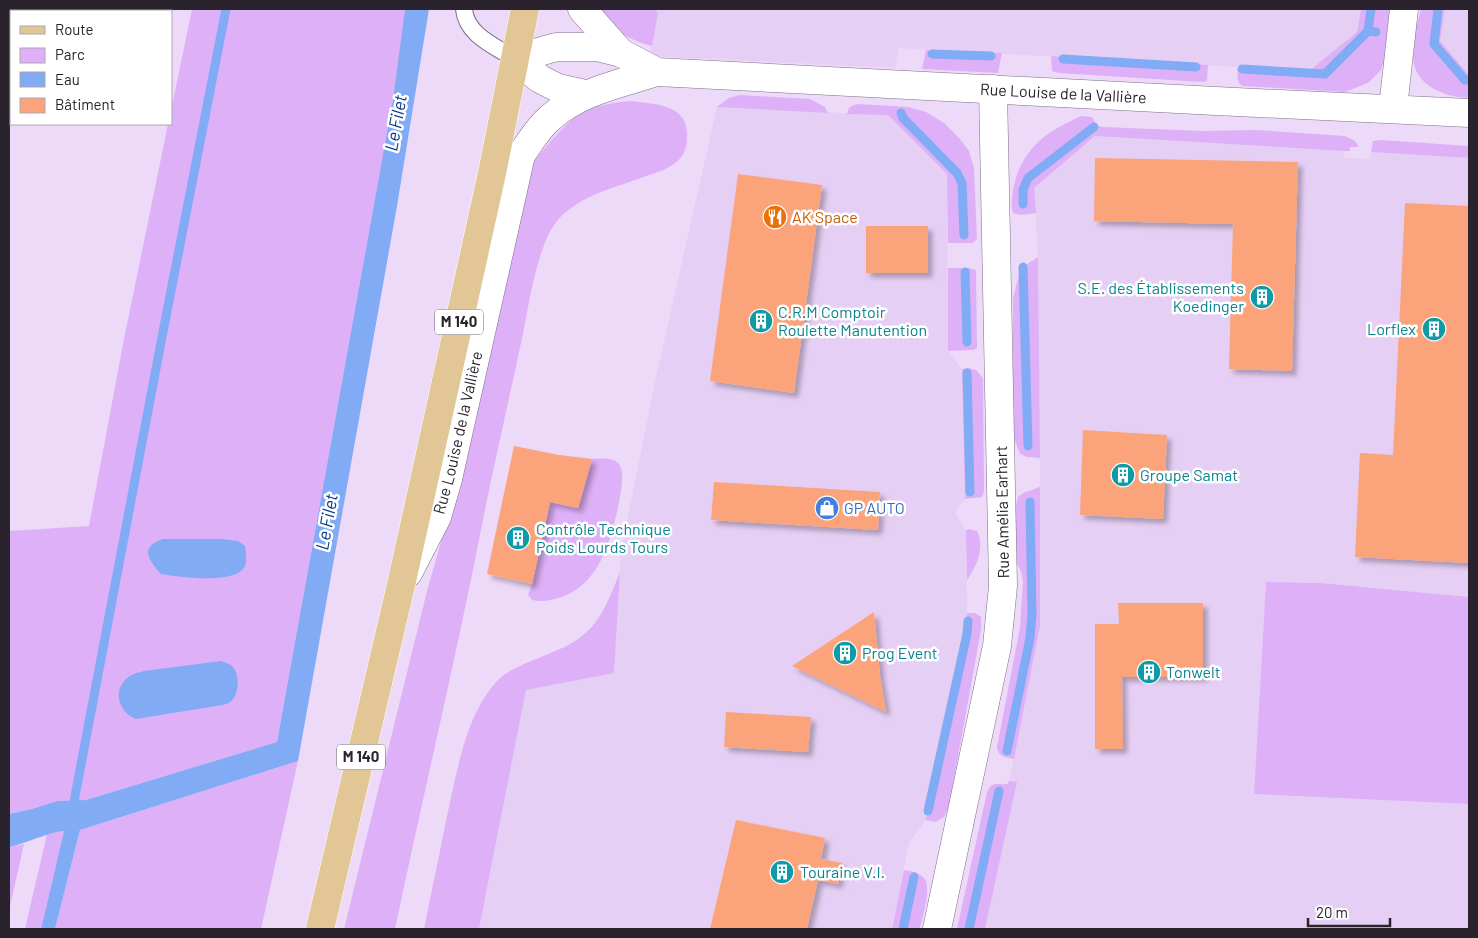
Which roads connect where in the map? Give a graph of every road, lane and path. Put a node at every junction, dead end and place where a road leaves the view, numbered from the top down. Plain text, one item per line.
1 (464, 9) edge
2 (525, 9) edge
3 (582, 9) edge
4 (1404, 9) edge
5 (621, 53) junction
6 (515, 59) junction
7 (657, 72) junction
8 (993, 89) junction
9 (585, 94) junction
10 (1393, 108) junction
11 (1469, 113) edge
12 (401, 585) junction
13 (320, 929) edge
14 (938, 929) edge

1 - 6 lane
2 - 6 main road, M 140
3 - 5 street, Rue Louise de la Vallière
4 - 10 street
5 - 6 street, Rue Louise de la Vallière
5 - 7 street, Rue Louise de la Vallière
6 - 9 street, Rue Louise de la Vallière
6 - 12 main road, M 140
7 - 8 street, Rue Louise de la Vallière
7 - 9 street, Rue Louise de la Vallière
8 - 10 street, Rue Louise de la Vallière
8 - 14 street, Rue Amélia Earhart
9 - 12 street, Rue Louise de la Vallière
10 - 11 street, Rue Louise de la Vallière
12 - 13 main road, M 140

